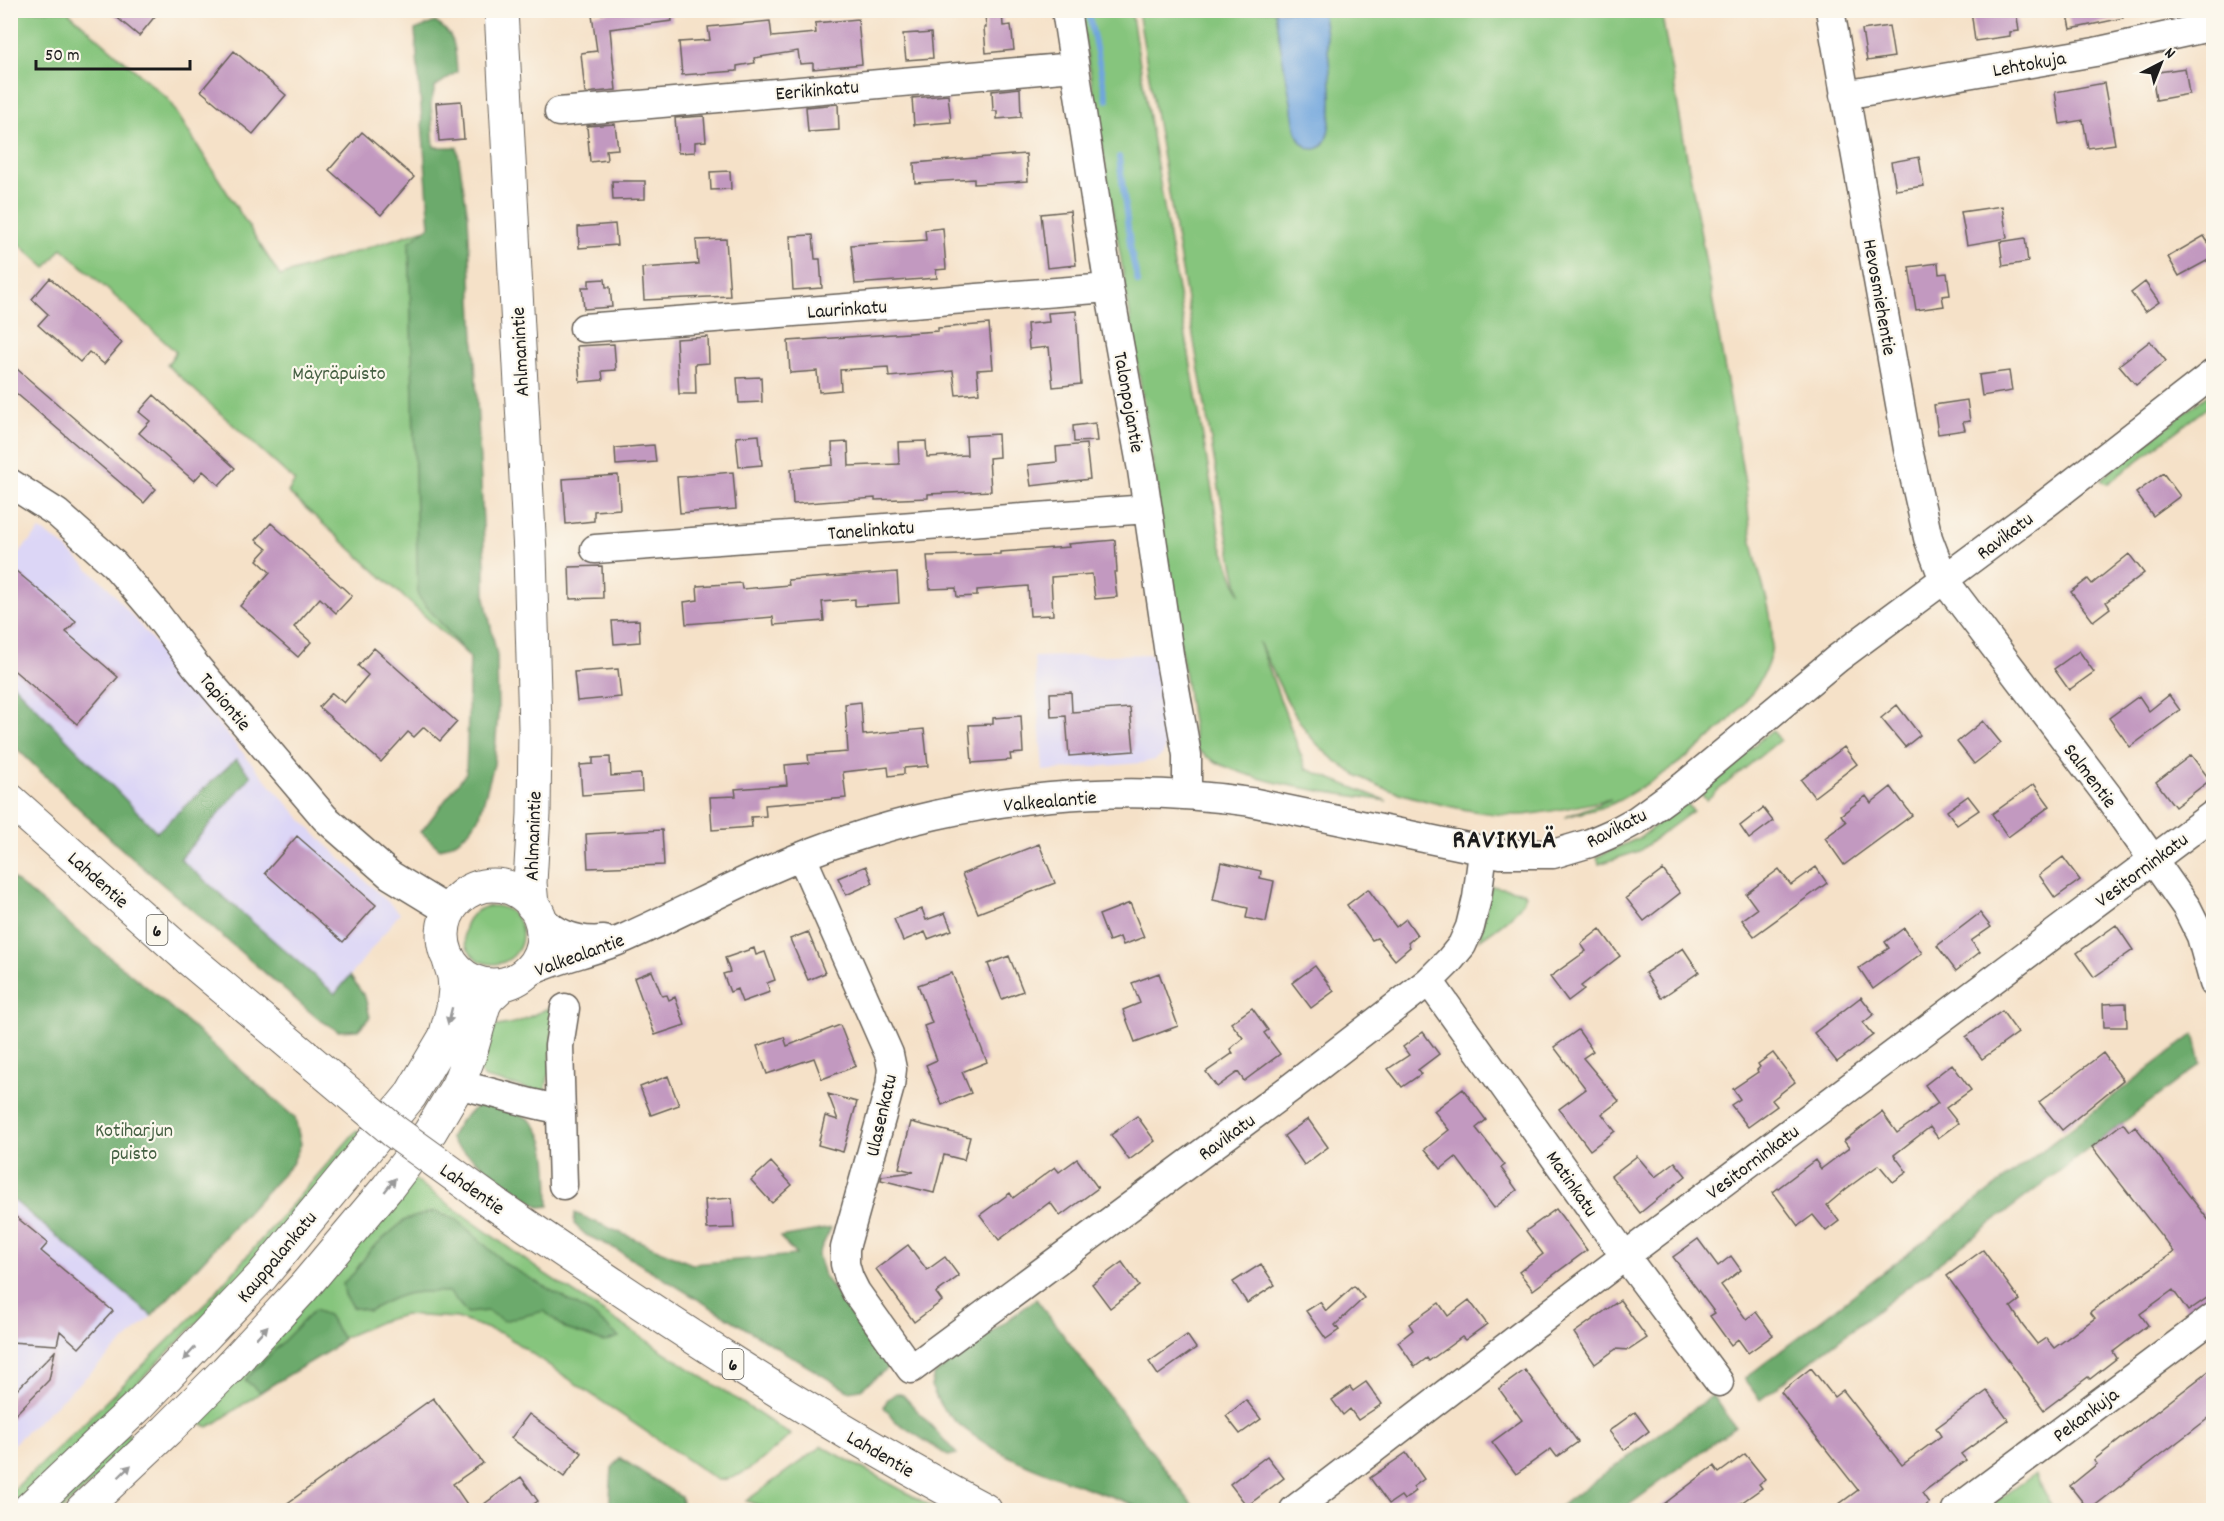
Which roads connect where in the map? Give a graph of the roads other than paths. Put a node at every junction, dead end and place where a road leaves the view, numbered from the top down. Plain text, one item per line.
1 (501, 10) edge
2 (1065, 10) edge
3 (1830, 10) edge
4 (2214, 26) edge
5 (1074, 67) junction
6 (1844, 95) junction
7 (559, 112) dead end
8 (1109, 288) junction
9 (584, 328) dead end
10 (2214, 373) edge
11 (10, 483) edge
12 (1148, 509) junction
13 (595, 549) dead end
14 (1944, 580) junction
15 (533, 694) junction
16 (1187, 795) junction
17 (10, 800) edge
18 (2214, 814) edge
19 (1483, 852) junction
20 (802, 856) junction
21 (2154, 860) junction
22 (486, 886) junction
23 (449, 910) junction
24 (536, 911) junction
25 (635, 933) junction
26 (449, 960) junction
27 (513, 980) junction
28 (1429, 981) junction
29 (2214, 983) edge
30 (565, 1008) dead end
31 (458, 1085) junction
32 (560, 1109) junction
33 (563, 1185) dead end
34 (1625, 1256) junction
35 (2214, 1317) edge
36 (911, 1369) joint
37 (1719, 1382) dead end
38 (28, 1510) edge
39 (82, 1510) edge
40 (985, 1510) edge
41 (1294, 1510) edge
42 (1956, 1510) edge

1 - 15 main road, Ahlmanintie
2 - 5 street, Talonpojantie
3 - 6 street, Hevosmiehentie
4 - 6 street, Lehtokuja
5 - 7 street, Eerikinkatu
5 - 8 street, Talonpojantie
6 - 14 street, Hevosmiehentie
8 - 9 street, Laurinkatu
8 - 12 street, Talonpojantie
10 - 14 street, Ravikatu
11 - 23 street, Tapiontie
12 - 13 street, Tanelinkatu
12 - 16 street, Talonpojantie
14 - 19 street, Ravikatu
14 - 21 street, Salmentie
15 - 22 main road, Ahlmanintie
15 - 24 main road, Ahlmanintie
16 - 19 street, Valkealantie
16 - 20 street, Valkealantie
17 - 40 main road, Lahdentie / 6, bridge
18 - 21 street, Vesitorninkatu
19 - 28 street, Ravikatu
20 - 25 street, Valkealantie
20 - 36 street, Ulasenkatu
21 - 29 street, Salmentie
21 - 34 street, Vesitorninkatu
22 - 23 main road
22 - 24 main road
23 - 26 main road
24 - 25 street, Valkealantie
24 - 27 main road
25 - 27 street, Valkealantie
26 - 27 main road
26 -> 38 main road, Kauppalankatu
27 - 31 main road, Kauppalankatu
28 - 34 street, Matinkatu
28 - 36 street, Ravikatu
30 - 32 street
31 - 32 street
39 -> 31 main road, Kauppalankatu
32 - 33 street
34 - 37 street, Matinkatu
34 - 41 street, Vesitorninkatu
35 - 42 street, Pekankuja

